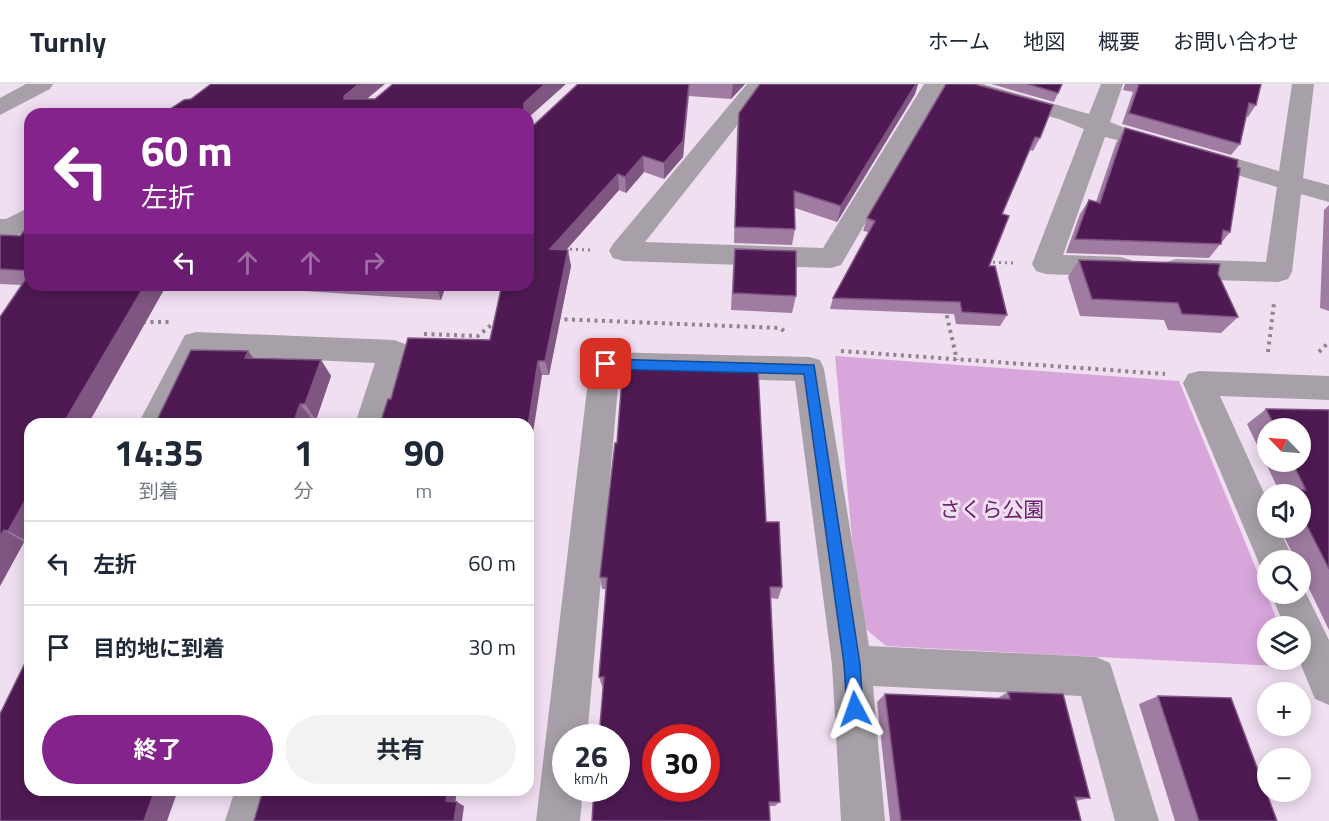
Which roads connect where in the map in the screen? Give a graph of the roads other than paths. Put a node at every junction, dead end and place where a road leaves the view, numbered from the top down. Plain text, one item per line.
1 (42, 84) edge
2 (759, 84) edge
3 (935, 84) edge
4 (958, 84) edge
5 (1112, 84) edge
6 (1303, 84) edge
7 (0, 108) edge
8 (1097, 127) junction
9 (1143, 140) edge
10 (1166, 146) edge
11 (1289, 180) junction
12 (1329, 194) edge
13 (24, 220) edge
14 (0, 228) edge
15 (1329, 388) edge
16 (157, 418) edge
17 (373, 418) edge
18 (1270, 550) edge
19 (1294, 604) edge
20 (852, 664) junction
21 (1329, 685) edge
22 (567, 724) edge
23 (254, 796) edge
24 (560, 802) edge
25 (247, 821) edge
26 (558, 821) edge
27 (863, 821) edge
28 (1137, 821) edge

1 - 7 street
2 - 3 street
4 - 8 street
5 - 8 street
6 - 11 street
8 - 9 street
8 - 11 street
10 - 11 street
11 - 12 street
13 - 14 street
15 - 18 street
16 - 17 street
19 - 21 street
20 - 22 street
20 - 27 street
20 - 28 street
23 - 25 street
24 - 26 street

